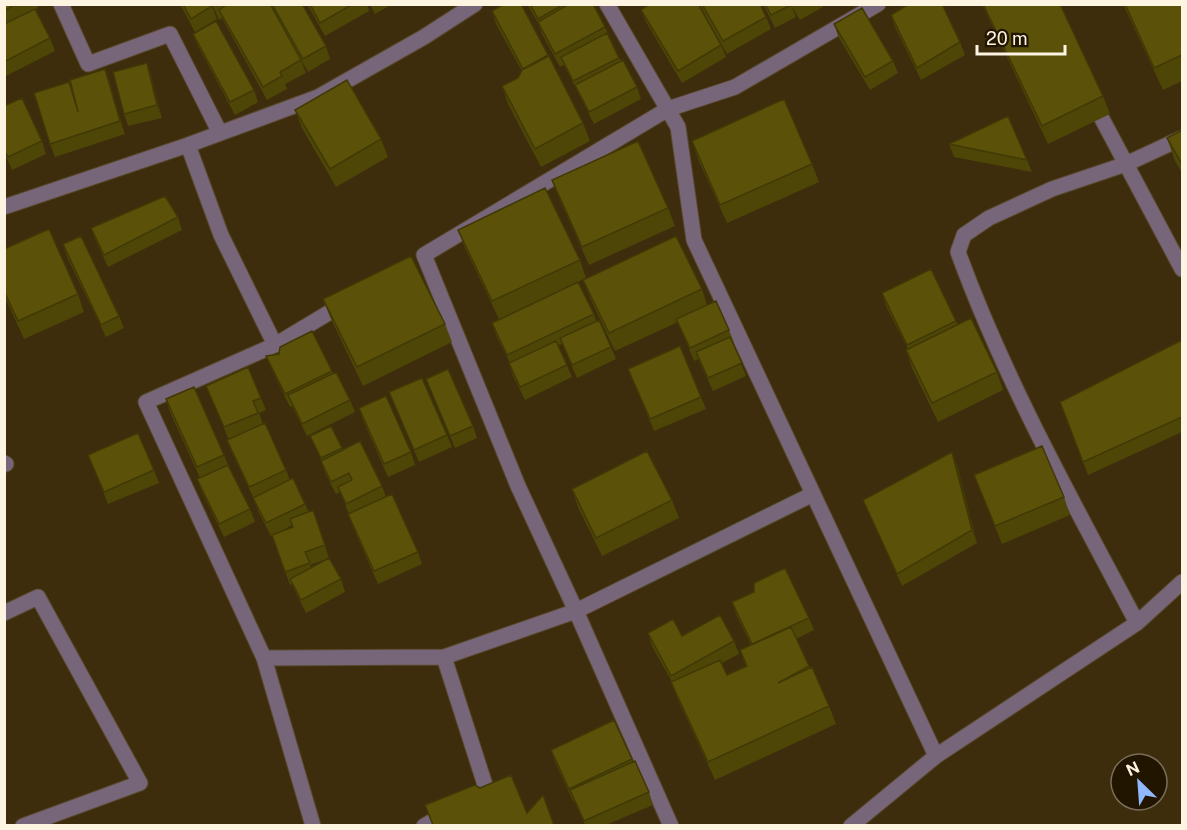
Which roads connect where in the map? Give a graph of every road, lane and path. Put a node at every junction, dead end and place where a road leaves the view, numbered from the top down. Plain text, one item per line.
1 (61, 4) edge
2 (475, 4) edge
3 (607, 4) edge
4 (878, 4) edge
5 (1084, 84) edge
6 (668, 110) junction
7 (220, 133) junction
8 (1182, 138) edge
9 (188, 145) junction
10 (1126, 164) junction
11 (4, 207) edge
12 (1182, 269) edge
13 (355, 297) edge
14 (275, 345) junction
15 (813, 494) junction
16 (1182, 582) edge
17 (576, 611) junction
18 (4, 612) edge
19 (1137, 623) junction
20 (444, 657) junction
21 (264, 658) junction
22 (936, 756) junction
23 (23, 825) edge
24 (313, 825) edge
25 (424, 825) edge
26 (671, 825) edge
27 (851, 825) edge

1 - 7 street
2 - 7 street
3 - 6 street
4 - 6 street
5 - 10 street
6 - 15 street
6 - 17 street
7 - 9 street
8 - 10 street
9 - 11 street
9 - 14 street
10 - 12 street
10 - 19 street
13 - 14 street
14 - 21 street
15 - 17 street
15 - 22 street
16 - 19 street
17 - 20 street
17 - 26 street
18 - 23 street
19 - 22 street
20 - 21 street
20 - 25 street
21 - 24 street
22 - 27 street

